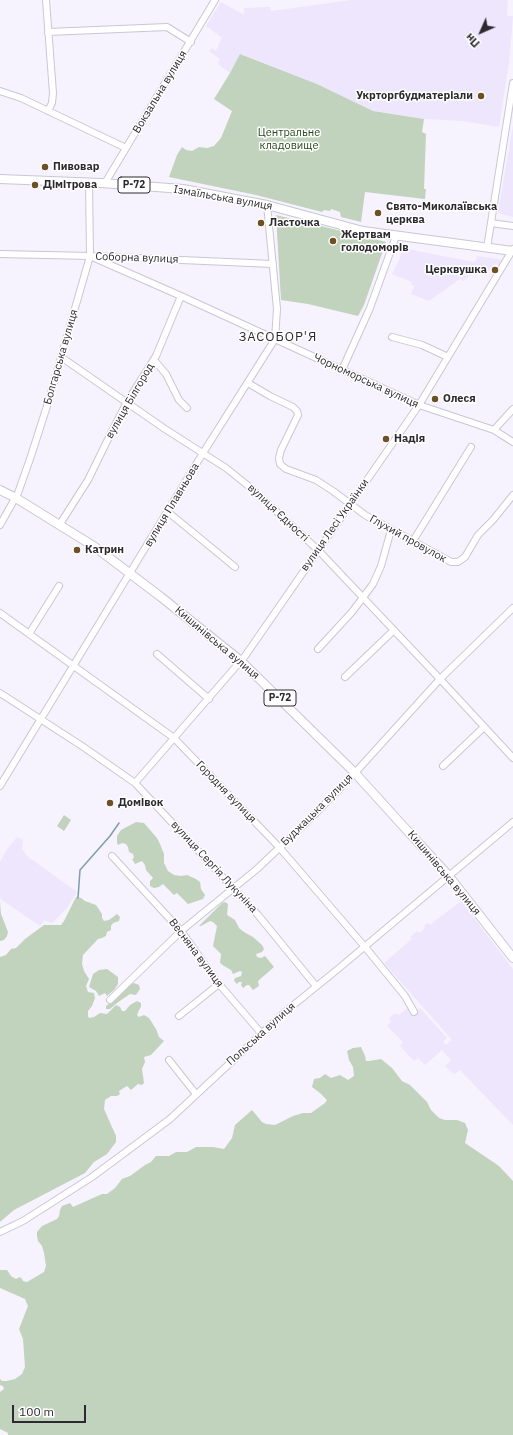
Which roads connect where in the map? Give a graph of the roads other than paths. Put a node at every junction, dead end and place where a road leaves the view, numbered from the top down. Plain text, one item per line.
1 (46, 0) edge
2 (215, 0) edge
3 (48, 32) junction
4 (191, 42) junction
5 (513, 83) edge
6 (0, 91) edge
7 (48, 111) junction
8 (126, 148) junction
9 (0, 179) edge
10 (89, 182) junction
11 (105, 183) junction
12 (267, 205) junction
13 (491, 223) junction
14 (513, 226) edge
15 (396, 236) junction
16 (487, 248) junction
17 (513, 251) edge
18 (0, 254) edge
19 (90, 256) junction
20 (273, 264) junction
21 (182, 296) junction
22 (392, 337) dead end
23 (275, 339) junction
24 (61, 357) junction
25 (448, 357) junction
26 (154, 360) junction
27 (342, 370) junction
28 (248, 383) junction
29 (127, 402) junction
30 (419, 405) junction
31 (187, 408) dead end
32 (513, 409) edge
33 (494, 430) junction
34 (513, 442) edge
35 (471, 447) dead end
36 (203, 453) junction
37 (0, 490) edge
38 (513, 496) edge
39 (16, 498) junction
40 (351, 504) junction
41 (168, 512) junction
42 (60, 524) junction
43 (0, 525) edge
44 (391, 530) junction
45 (413, 541) junction
46 (318, 550) junction
47 (235, 567) dead end
48 (130, 573) junction
49 (59, 586) dead end
50 (363, 598) junction
51 (513, 608) edge
52 (0, 613) edge
53 (394, 630) junction
54 (29, 634) junction
55 (318, 649) dead end
56 (157, 654) dead end
57 (241, 661) junction
58 (74, 666) junction
59 (345, 677) dead end
60 (440, 679) junction
61 (0, 693) edge
62 (209, 699) junction
63 (41, 720) junction
64 (484, 727) junction
65 (174, 738) junction
66 (513, 758) edge
67 (443, 766) dead end
68 (355, 773) junction
69 (135, 783) junction
70 (0, 786) edge
71 (513, 822) edge
72 (279, 847) junction
73 (112, 856) dead end
74 (448, 875) junction
75 (233, 888) junction
76 (181, 931) junction
77 (365, 947) junction
78 (513, 958) edge
79 (219, 984) junction
80 (316, 986) junction
81 (110, 1000) dead end
82 (414, 1012) dead end
83 (180, 1016) dead end
84 (261, 1033) junction
85 (169, 1060) dead end
86 (196, 1094) junction
87 (0, 1232) edge

1 - 3 street
2 - 4 street, Вокзальна вулиця
3 - 4 street
3 - 7 street
4 - 8 street, Вокзальна вулиця
5 - 13 street
6 - 7 street
7 - 8 street
8 - 11 street, Вокзальна вулиця
9 - 10 main road, Ізмаїльська вулиця / Р-72
10 - 11 main road, Ізмаїльська вулиця / Р-72
10 - 19 street, Болгарська вулиця
11 - 12 main road, Ізмаїльська вулиця / Р-72
12 - 15 main road, Ізмаїльська вулиця / Р-72
12 - 20 street, вулиця Плавньова
13 - 14 street
13 - 16 street
15 - 16 main road, Ізмаїльська вулиця / Р-72
15 - 27 street
16 - 17 main road, Ізмаїльська вулиця / Р-72
17 - 25 street, вулиця Лесі Українки
18 - 19 street, Соборна вулиця
19 - 20 street, Соборна вулиця
19 - 21 street, Чорноморська вулиця
19 - 24 street, Болгарська вулиця
20 - 23 street, вулиця Плавньова
21 - 23 street, Чорноморська вулиця
21 - 26 street, вулиця Білгород
22 - 25 street
23 - 27 street, Чорноморська вулиця
23 - 28 street, вулиця Плавньова
24 - 29 street, вулиця Єдності
24 - 39 street, Болгарська вулиця
25 - 30 street, вулиця Лесі Українки
26 - 29 street, вулиця Білгород
26 - 31 street
27 - 30 street, Чорноморська вулиця
28 - 36 street, вулиця Плавньова
28 - 40 street, Глухий провулок
29 - 36 street, вулиця Єдності
29 - 42 street, вулиця Білгород
30 - 33 street, Чорноморська вулиця
30 - 40 street, вулиця Лесі Українки
32 - 33 street
33 - 34 street, Чорноморська вулиця
35 - 45 street
36 - 41 street, вулиця Плавньова
36 - 46 street, вулиця Єдності
37 - 39 main road, Кишинівська вулиця / Р-72
38 - 45 street, Глухий провулок
39 - 42 main road, Кишинівська вулиця / Р-72
39 - 43 street, Болгарська вулиця
40 - 44 street, Глухий провулок
40 - 46 street, вулиця Лесі Українки
41 - 47 street
41 - 48 street, вулиця Плавньова
42 - 48 main road, Кишинівська вулиця / Р-72
44 - 45 street, Глухий провулок
44 - 50 street
46 - 50 street, вулиця Єдності
46 - 57 street, вулиця Лесі Українки
48 - 57 main road, Кишинівська вулиця / Р-72
48 - 58 street, вулиця Плавньова
49 - 54 street
50 - 53 street, вулиця Єдності
50 - 55 street
51 - 60 street, Буджацька вулиця
52 - 54 street, Городня вулиця
53 - 59 street
53 - 60 street, вулиця Єдності
54 - 58 street, Городня вулиця
56 - 62 street
57 - 62 street, вулиця Лесі Українки
57 - 68 main road, Кишинівська вулиця / Р-72
58 - 63 street, вулиця Плавньова
58 - 65 street, Городня вулиця
60 - 64 street, вулиця Єдності
60 - 68 street, Буджацька вулиця
61 - 63 street, вулиця Сергія Лукуніна
62 - 65 street, вулиця Лесі Українки
63 - 69 street, вулиця Сергія Лукуніна
63 - 70 street, вулиця Плавньова
64 - 66 street, вулиця Єдності
64 - 67 street
65 - 69 street, вулиця Лесі Українки
65 - 72 street, Городня вулиця
68 - 72 street, Буджацька вулиця
68 - 74 main road, Кишинівська вулиця / Р-72
69 - 75 street, вулиця Сергія Лукуніна
71 - 74 street, Польська вулиця
72 - 75 street, Буджацька вулиця
72 - 77 street, Городня вулиця
73 - 76 street, Весняна вулиця
74 - 77 street, Польська вулиця
74 - 78 main road, Кишинівська вулиця / Р-72
75 - 76 street, Буджацька вулиця
75 - 80 street, вулиця Сергія Лукуніна
76 - 79 street, Весняна вулиця
76 - 81 street, Буджацька вулиця
77 - 80 street, Польська вулиця
77 - 82 street, Городня вулиця
79 - 83 street
79 - 84 street, Весняна вулиця
80 - 84 street, Польська вулиця
84 - 86 street, Польська вулиця
85 - 86 street
86 - 87 street, Польська вулиця

